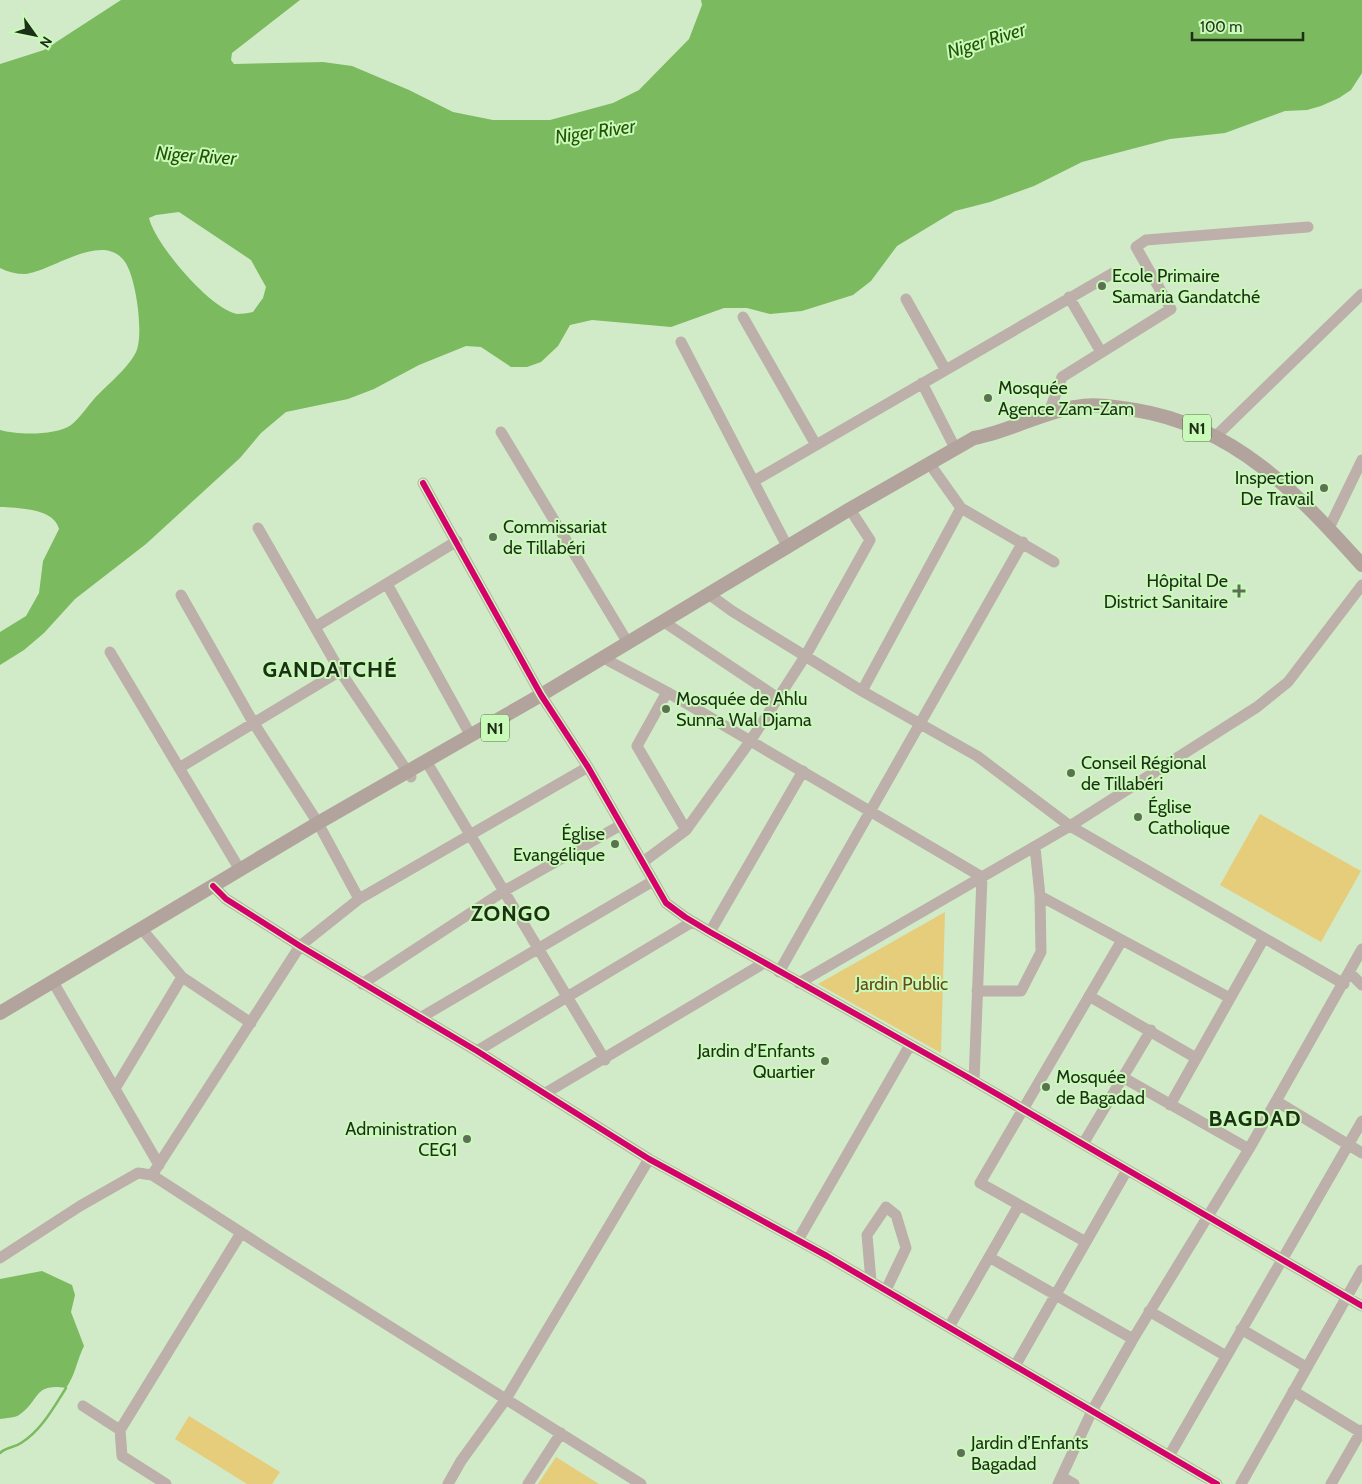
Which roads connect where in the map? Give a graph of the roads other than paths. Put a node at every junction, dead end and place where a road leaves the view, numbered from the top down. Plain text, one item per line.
1 (1308, 227) dead end
2 (1112, 273) dead end
3 (1362, 294) edge
4 (1069, 297) junction
5 (906, 299) dead end
6 (744, 317) dead end
7 (681, 342) dead end
8 (1101, 352) junction
9 (946, 369) junction
10 (922, 382) junction
11 (1048, 415) junction
12 (501, 432) dead end
13 (989, 435) junction
14 (1216, 436) junction
15 (816, 445) junction
16 (955, 448) junction
17 (1362, 460) edge
18 (934, 470) junction
19 (754, 482) junction
20 (423, 483) dead end
21 (961, 508) junction
22 (853, 514) junction
23 (258, 528) dead end
24 (1329, 528) junction
25 (457, 541) junction
26 (1023, 542) junction
27 (788, 548) junction
28 (1054, 562) dead end
29 (1362, 565) edge
30 (387, 584) junction
31 (1362, 585) edge
32 (181, 595) dead end
33 (713, 597) junction
34 (666, 624) junction
35 (315, 627) junction
36 (628, 643) junction
37 (110, 652) dead end
38 (806, 655) junction
39 (609, 661) junction
40 (340, 671) junction
41 (862, 691) junction
42 (667, 692) junction
43 (543, 698) junction
44 (778, 698) junction
45 (254, 722) junction
46 (921, 723) junction
47 (471, 736) junction
48 (751, 740) junction
49 (429, 766) junction
50 (179, 768) junction
51 (588, 768) junction
52 (803, 771) junction
53 (409, 775) junction
54 (871, 810) junction
55 (320, 825) junction
56 (621, 825) junction
57 (1070, 826) junction
58 (686, 830) junction
59 (470, 835) junction
60 (1035, 847) junction
61 (643, 862) junction
62 (240, 870) junction
63 (982, 877) junction
64 (653, 881) junction
65 (215, 889) junction
66 (504, 891) junction
67 (1040, 896) junction
68 (360, 899) junction
69 (692, 922) junction
70 (710, 932) junction
71 (145, 933) junction
72 (1264, 938) junction
73 (1122, 940) junction
74 (300, 946) junction
75 (538, 948) junction
76 (1362, 949) edge
77 (764, 963) junction
78 (779, 972) junction
79 (1350, 973) junction
80 (182, 978) junction
81 (799, 983) junction
82 (362, 984) junction
83 (1344, 984) junction
84 (1362, 985) edge
85 (56, 986) junction
86 (977, 991) junction
87 (1089, 996) junction
88 (568, 998) junction
89 (1230, 998) junction
90 (0, 1013) edge
91 (420, 1018) junction
92 (0, 1020) edge
93 (251, 1023) junction
94 (1150, 1030) junction
95 (910, 1045) junction
96 (477, 1051) junction
97 (1196, 1058) junction
98 (604, 1060) junction
99 (1124, 1078) junction
100 (974, 1081) junction
101 (116, 1087) junction
102 (544, 1094) junction
103 (1276, 1101) junction
104 (1170, 1105) junction
105 (1023, 1109) junction
106 (1362, 1121) edge
107 (1083, 1144) junction
108 (1348, 1145) junction
109 (1249, 1149) junction
110 (1362, 1153) edge
111 (649, 1159) junction
112 (159, 1165) junction
113 (1127, 1170) junction
114 (152, 1175) junction
115 (1019, 1205) junction
116 (1207, 1215) junction
117 (241, 1233) junction
118 (798, 1240) junction
119 (1086, 1242) junction
120 (989, 1257) junction
121 (0, 1258) edge
122 (1281, 1259) junction
123 (1362, 1270) edge
124 (871, 1281) junction
125 (886, 1290) junction
126 (1056, 1295) junction
127 (1346, 1297) junction
128 (1362, 1306) edge
129 (1149, 1311) junction
130 (950, 1327) junction
131 (1241, 1329) junction
132 (1133, 1339) junction
133 (1226, 1356) junction
134 (1015, 1366) junction
135 (1306, 1368) junction
136 (1292, 1392) junction
137 (506, 1399) junction
138 (83, 1406) dead end
139 (1092, 1411) junction
140 (120, 1430) junction
141 (1362, 1432) edge
142 (560, 1433) junction
143 (1169, 1456) junction
144 (1060, 1480) edge
145 (166, 1484) edge
146 (448, 1484) edge
147 (528, 1484) edge
148 (641, 1484) edge
149 (1074, 1484) edge
150 (1217, 1484) edge
151 (1241, 1484) edge
152 (1331, 1484) edge

1 - 8 street
2 - 4 street
3 - 14 street
4 - 8 street
4 - 9 street
5 - 9 street
6 - 15 street
7 - 19 street
8 - 11 street
9 - 10 street
10 - 15 street
10 - 16 street
11 - 13 main road, N1
11 - 14 main road, N1
12 - 36 street
13 - 16 main road, N1
13 - 18 main road, N1
14 - 24 main road, N1
15 - 19 street
16 - 27 main road, N1
17 - 24 street
18 - 21 street
18 - 22 main road, N1
19 - 27 street
20 - 25 street
21 - 26 street
21 - 41 street
22 - 33 main road, N1
22 - 38 street
23 - 35 street
24 - 29 main road, N1
25 - 30 street
25 - 43 street
26 - 28 street
26 - 46 street
27 - 33 main road, N1
30 - 35 street
30 - 47 street
31 - 57 street
32 - 45 street
33 - 34 main road, N1
33 - 38 street
34 - 36 main road, N1
34 - 39 main road, N1
34 - 44 street
35 - 40 street
36 - 43 main road, N1
37 - 50 street
38 - 41 street
38 - 44 street
39 - 42 street
39 - 43 main road, N1
40 - 45 street
40 - 53 street
41 - 46 street
42 - 48 street
42 - 58 street
43 - 47 main road, N1
43 - 49 main road, N1
43 - 51 street
44 - 48 street
45 - 50 street
45 - 55 street
46 - 54 street
46 - 57 street
47 - 53 main road, N1
48 - 52 street
48 - 58 street
49 - 53 main road, N1
49 - 59 street
50 - 62 street
51 - 56 street
51 - 59 street
52 - 54 street
52 - 70 street
53 - 55 main road, N1
54 - 63 street
54 - 78 street
55 - 62 main road, N1
55 - 65 main road, N1
55 - 68 street
56 - 61 street
56 - 66 street
57 - 60 street
57 - 72 street
58 - 61 street
59 - 66 street
59 - 68 street
60 - 63 street
60 - 67 street
61 - 64 street
62 - 65 main road, N1
63 - 81 street
63 - 86 street
64 - 69 street
64 - 75 street
65 - 71 main road, N1
65 - 74 street
65 - 90 main road, N1
66 - 75 street
66 - 82 street
67 - 73 street
67 - 86 street
68 - 74 street
69 - 70 street
69 - 88 street
70 - 77 street
71 - 80 street
71 - 85 main road, N1
72 - 83 street
72 - 89 street
73 - 87 street
73 - 89 street
74 - 82 street
74 - 93 street
75 - 88 street
75 - 91 street
76 - 79 street
77 - 78 street
77 - 98 street
78 - 81 street
79 - 83 street
79 - 84 street
80 - 93 street
80 - 101 street
81 - 95 street
82 - 91 street
83 - 103 street
85 - 92 main road, N1
85 - 101 street
86 - 100 street
87 - 94 street
87 - 105 street
88 - 96 street
88 - 98 street
89 - 97 street
91 - 96 street
93 - 112 street
94 - 97 street
94 - 99 street
95 - 100 street
95 - 118 street
96 - 102 street
97 - 104 street
98 - 102 street
99 - 104 street
99 - 107 street
100 - 105 street
101 - 112 street
102 - 111 street
103 - 108 street
103 - 109 street
104 - 109 street
105 - 107 street
105 - 115 street
106 - 108 street
107 - 113 street
108 - 110 street
108 - 122 street
109 - 116 street
111 - 118 street
111 - 137 street
112 - 114 street
113 - 116 street
113 - 119 street
114 - 117 street
114 - 121 street
115 - 119 street
115 - 120 street
116 - 122 street
116 - 129 street
117 - 137 street
117 - 140 street
118 - 124 street
119 - 126 street
120 - 126 street
120 - 130 street
122 - 127 street
122 - 131 street
123 - 127 street
124 - 125 street
124 - 125 street
125 - 130 street
126 - 132 street
126 - 134 street
127 - 128 street
127 - 135 street
129 - 132 street
129 - 133 street
130 - 134 street
131 - 133 street
131 - 135 street
132 - 139 street
133 - 143 street
134 - 139 street
135 - 136 street
136 - 141 street
136 - 151 street
137 - 142 street
137 - 146 street
138 - 140 street
139 - 143 street
139 - 144 street
140 - 145 street
141 - 152 street
142 - 147 street
142 - 148 street
143 - 150 street
144 - 149 street

